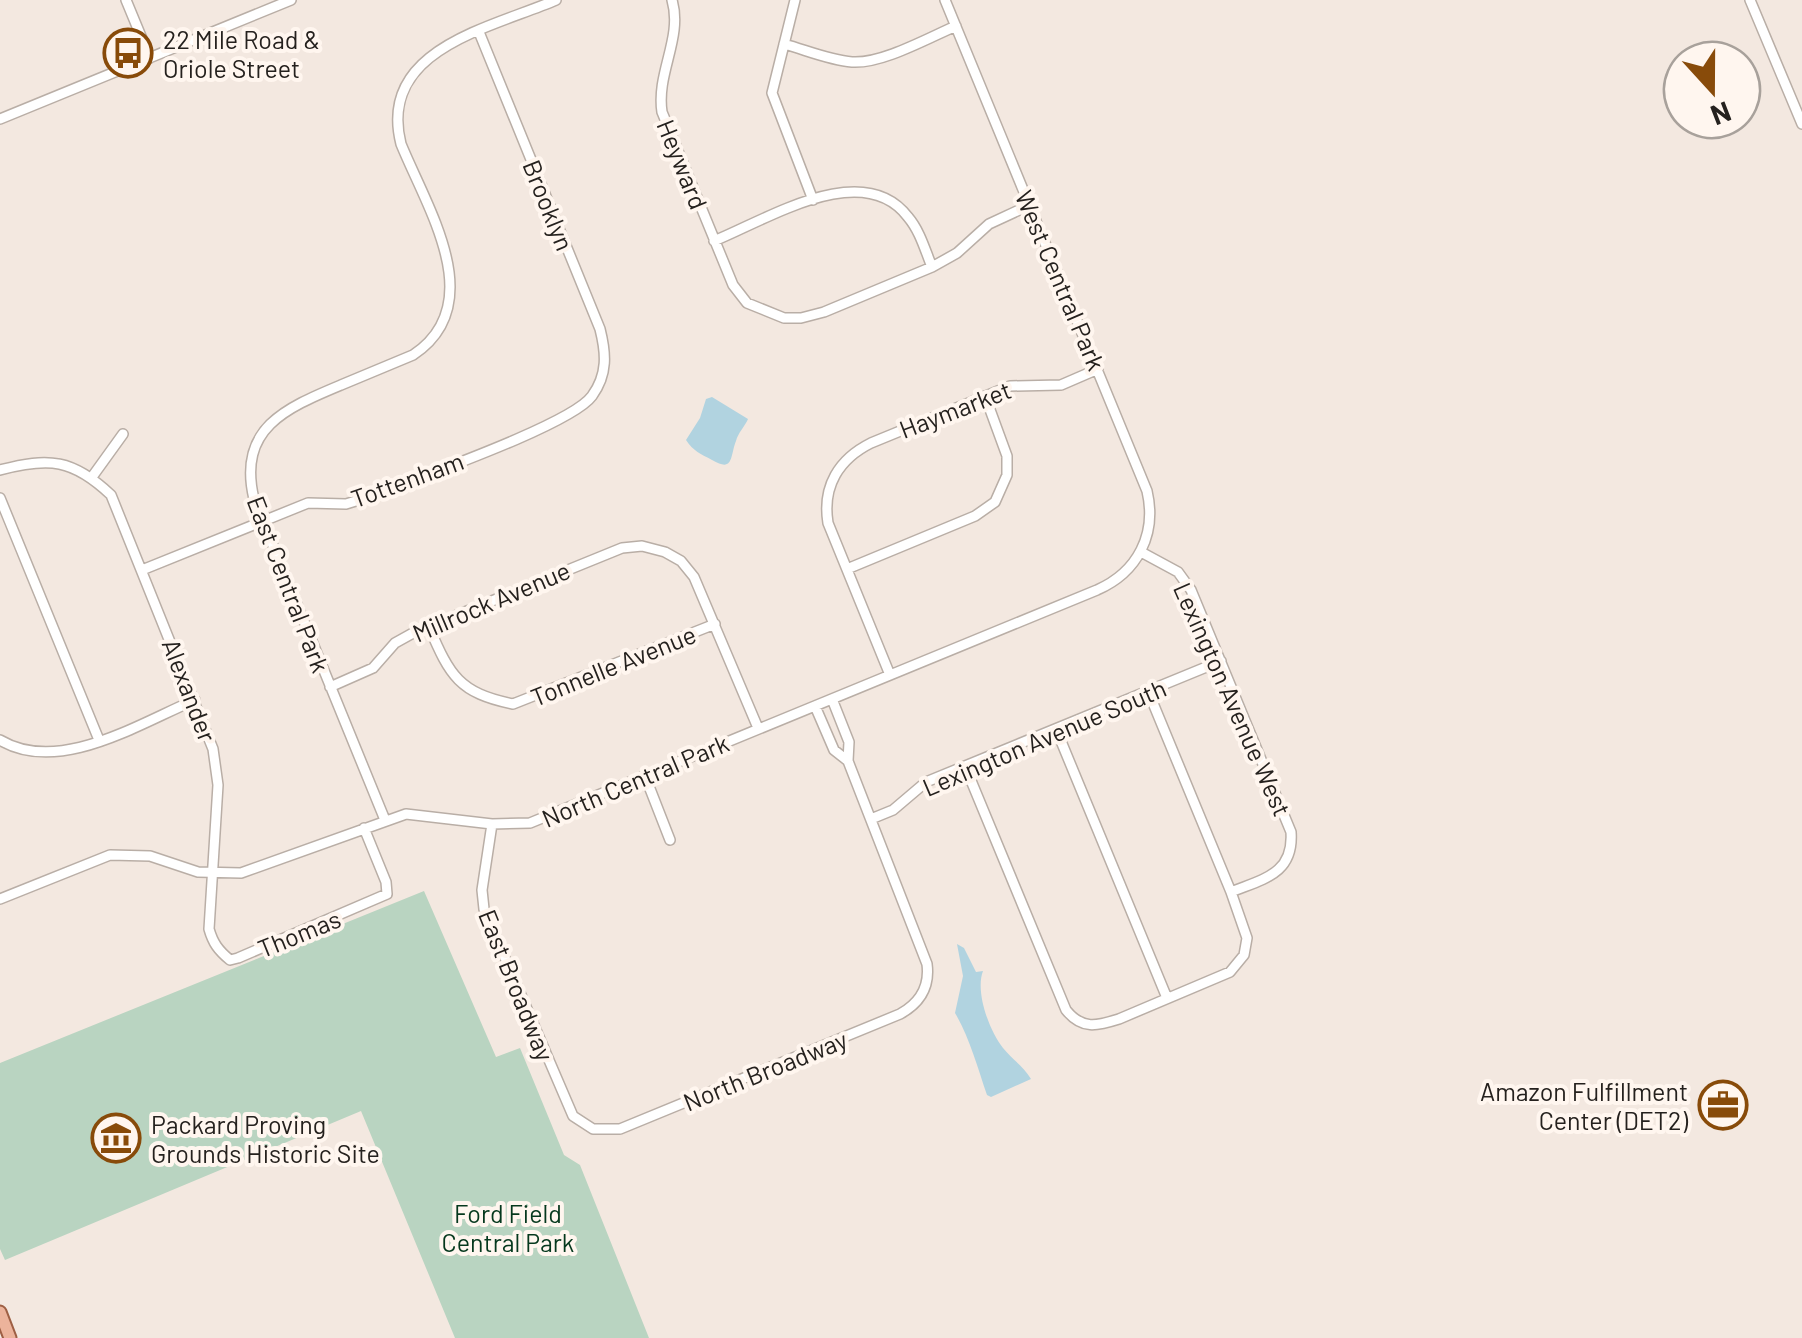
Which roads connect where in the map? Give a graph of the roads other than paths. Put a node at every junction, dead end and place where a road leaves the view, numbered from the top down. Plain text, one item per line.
1 (126, 0) edge
2 (291, 0) edge
3 (556, 0) edge
4 (672, 0) edge
5 (795, 0) edge
6 (946, 0) edge
7 (1750, 0) edge
8 (956, 26) junction
9 (480, 32) junction
10 (784, 44) junction
11 (150, 58) junction
12 (0, 119) edge
13 (1802, 124) edge
14 (813, 200) junction
15 (1030, 206) junction
16 (714, 241) junction
17 (932, 266) junction
18 (1098, 369) junction
19 (601, 380) joint
20 (985, 396) junction
21 (123, 434) dead end
22 (0, 470) edge
23 (92, 477) junction
24 (0, 498) edge
25 (262, 522) junction
26 (1140, 552) junction
27 (1134, 562) joint
28 (847, 569) junction
29 (142, 570) junction
30 (715, 624) junction
31 (429, 627) junction
32 (1221, 662) junction
33 (890, 675) junction
34 (330, 688) junction
35 (1148, 691) junction
36 (195, 700) junction
37 (832, 700) junction
38 (815, 706) junction
39 (841, 722) junction
40 (758, 728) junction
41 (824, 729) junction
42 (1056, 729) junction
43 (0, 740) edge
44 (99, 740) junction
45 (848, 760) junction
46 (965, 766) junction
47 (645, 776) junction
48 (871, 819) junction
49 (385, 820) junction
50 (492, 824) junction
51 (364, 828) junction
52 (670, 840) dead end
53 (211, 874) junction
54 (1231, 892) junction
55 (0, 899) edge
56 (1167, 998) junction
57 (593, 1129) joint
58 (0, 1312) edge
59 (10, 1338) edge

1 - 11 street
2 - 11 street
3 - 9 street
4 - 16 street, Heyward
5 - 10 street
6 - 8 street, West Central Park
7 - 13 street
8 - 10 street
8 - 15 street, West Central Park
9 - 19 street, Brooklyn
9 - 25 street, East Central Park
10 - 14 street
11 - 12 street
14 - 16 street
14 - 17 street
15 - 17 street
15 - 18 street, West Central Park
16 - 17 street, Heyward
18 - 20 street, Haymarket
18 - 26 street, West Central Park
19 - 25 street, Tottenham
20 - 28 street, Haymarket
20 - 28 street
21 - 23 street
22 - 23 street
23 - 29 street, Alexander
24 - 44 street
25 - 29 street, Tottenham
25 - 34 street, East Central Park
26 - 27 street, West Central Park
26 - 32 street, Lexington Avenue West
27 - 33 street, North Central Park
28 - 33 street
29 - 36 street, Alexander
30 - 31 street, Tonnelle Avenue
30 - 31 street, Millrock Avenue
30 - 40 street
31 - 34 street, Millrock Avenue
32 - 35 street, Lexington Avenue South
32 - 54 street, Lexington Avenue West
33 - 37 street, North Central Park
34 - 49 street, East Central Park
35 - 42 street, Lexington Avenue South
35 - 54 street
36 - 44 street
36 - 53 street, Alexander
37 - 38 street, North Central Park
37 - 39 street
38 - 40 street, North Central Park
38 - 41 street
39 - 41 street
39 - 45 street
40 - 47 street, North Central Park
41 - 45 street
42 - 46 street, Lexington Avenue South
42 - 56 street
43 - 44 street
45 - 48 street
46 - 48 street, Lexington Avenue South
46 - 56 street
47 - 50 street, North Central Park
47 - 52 street
48 - 57 street, North Broadway
49 - 50 street, North Central Park
49 - 51 street, North Central Park
50 - 57 street, East Broadway
51 - 53 street, North Central Park
51 - 53 street, Thomas
53 - 55 street, North Central Park
54 - 56 street
58 - 59 main road

